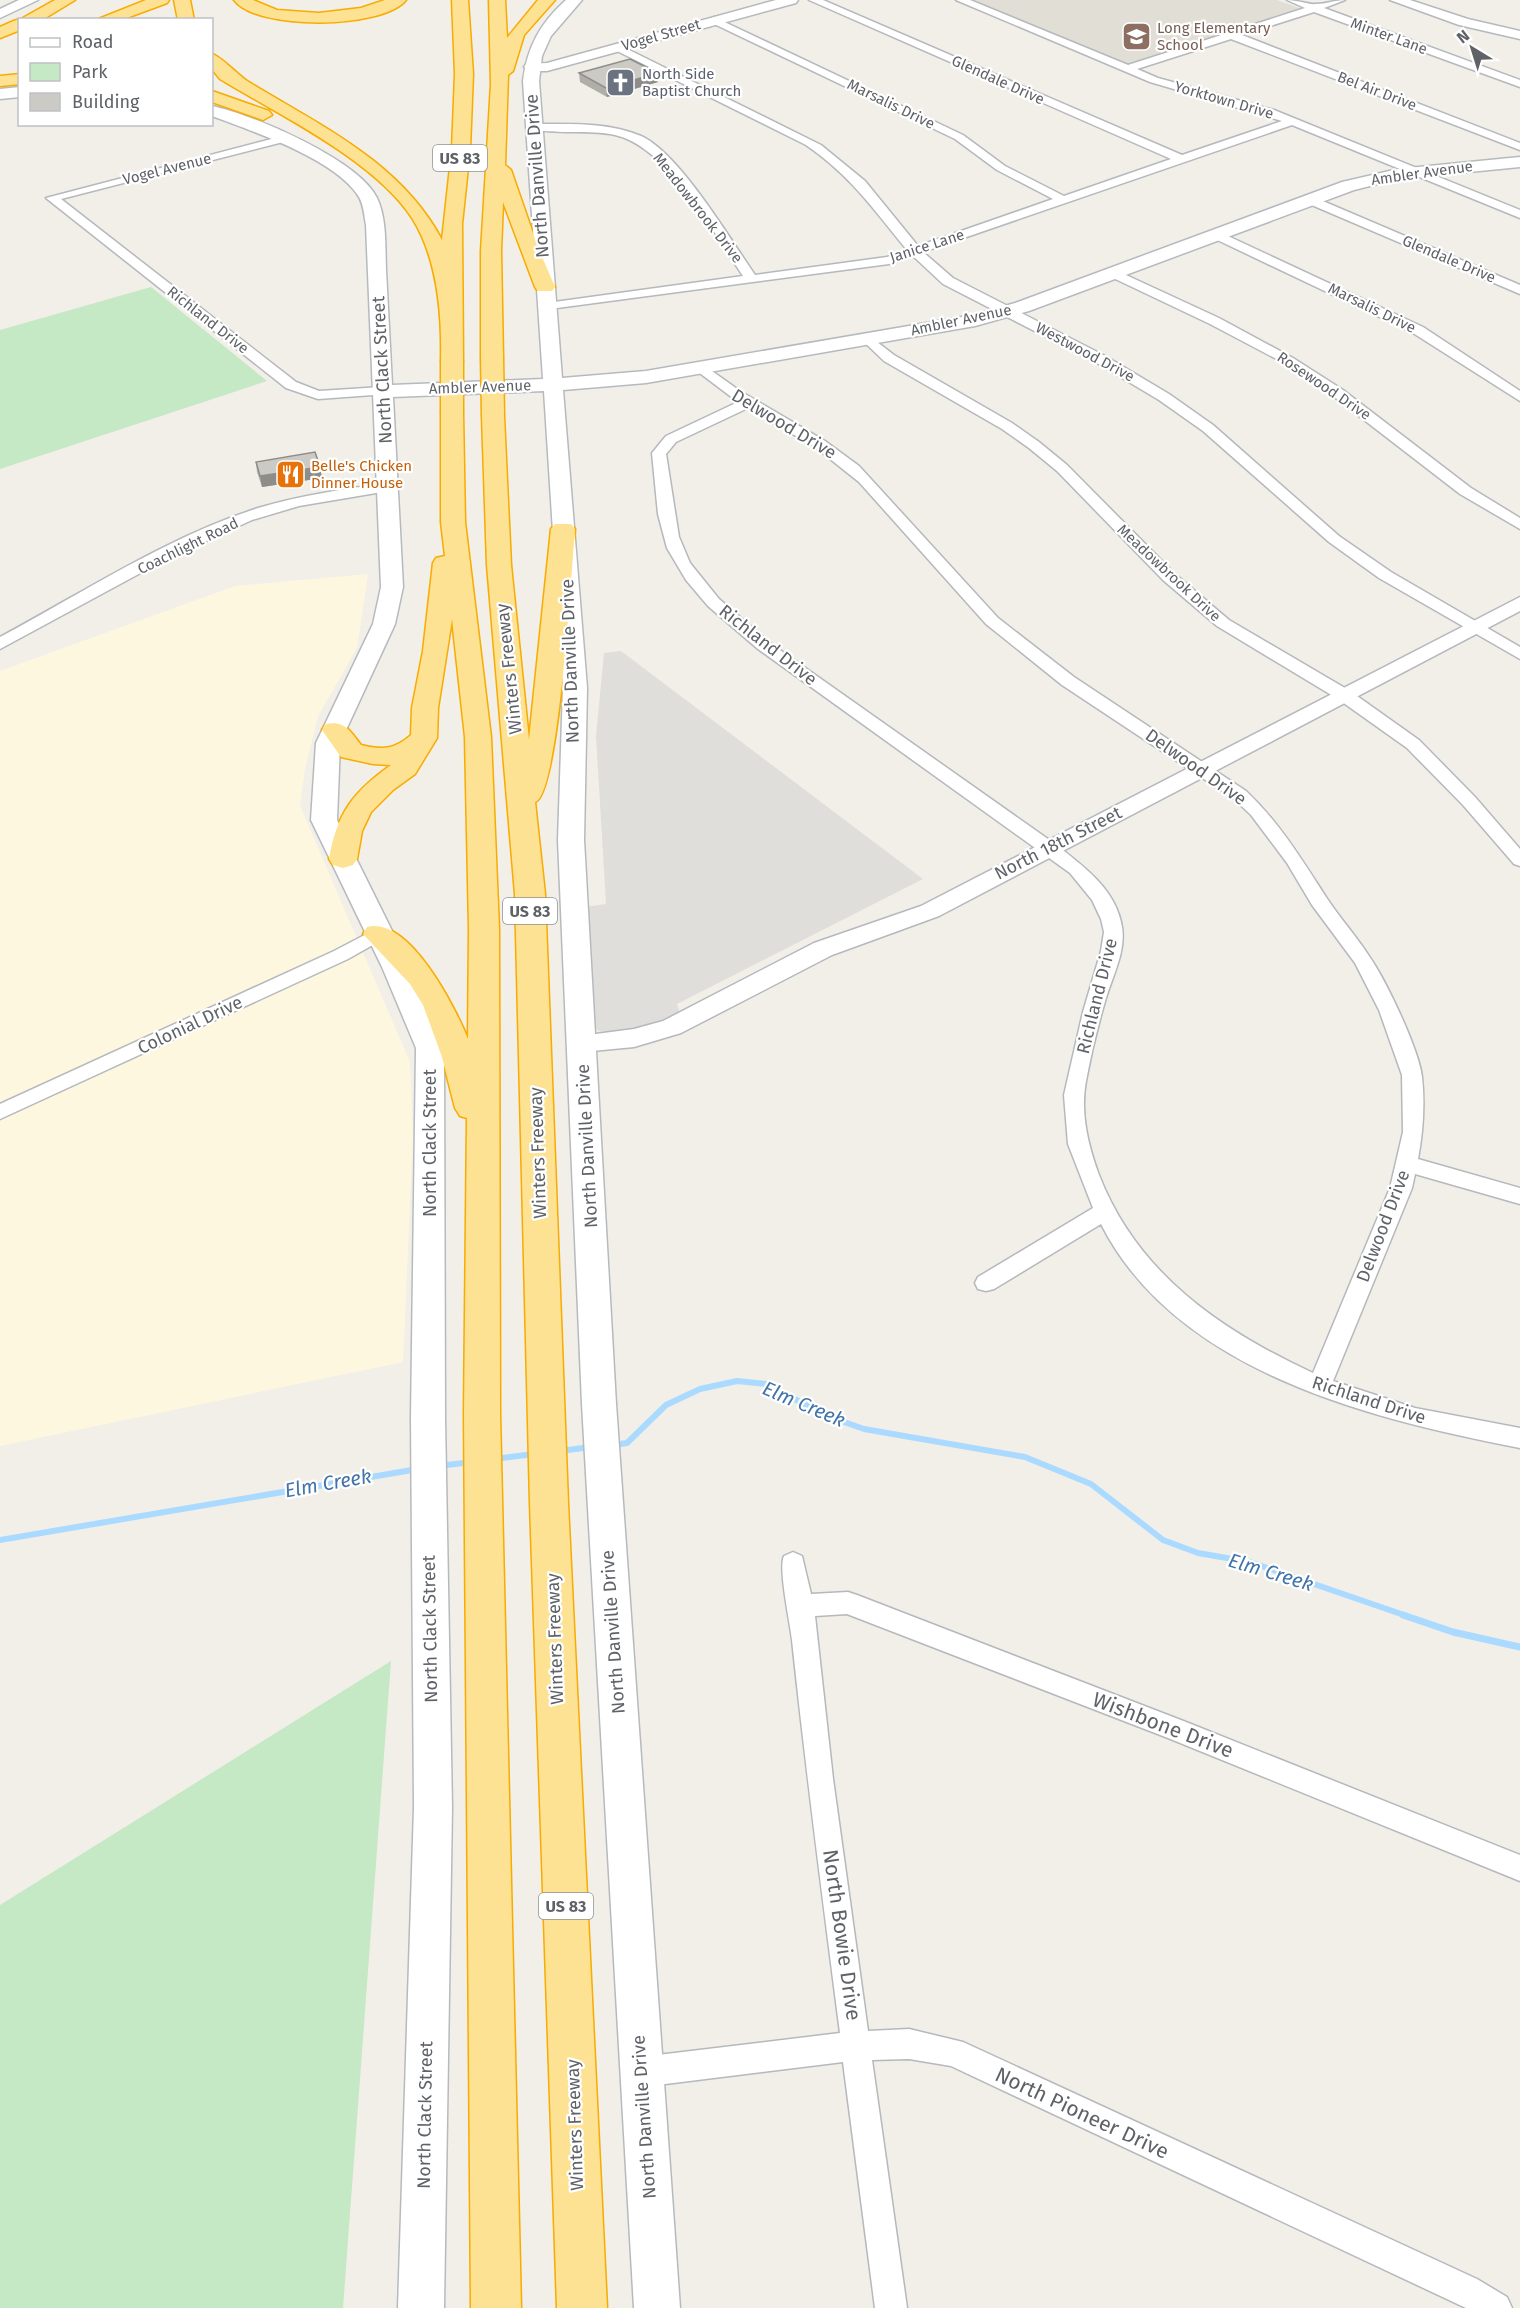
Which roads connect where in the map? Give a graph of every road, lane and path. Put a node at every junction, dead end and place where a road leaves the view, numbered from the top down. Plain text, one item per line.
1 (31, 0) edge
2 (68, 0) edge
3 (161, 0) edge
4 (182, 0) edge
5 (242, 0) edge
6 (398, 0) edge
7 (460, 0) edge
8 (497, 0) edge
9 (547, 0) edge
10 (574, 0) edge
11 (791, 0) edge
12 (814, 0) edge
13 (961, 0) edge
14 (1293, 0) edge
15 (1340, 0) edge
16 (1397, 0) edge
17 (1317, 9) junction
18 (0, 14) edge
19 (33, 18) edge
20 (110, 18) edge
21 (186, 18) edge
22 (714, 20) junction
23 (18, 25) edge
24 (0, 33) edge
25 (1520, 35) edge
26 (1234, 36) junction
27 (617, 47) junction
28 (213, 60) edge
29 (531, 68) junction
30 (1127, 69) junction
31 (18, 79) edge
32 (0, 81) edge
33 (500, 84) junction
34 (1520, 84) edge
35 (18, 92) edge
36 (0, 94) edge
37 (213, 96) edge
38 (213, 111) edge
39 (1292, 121) junction
40 (536, 127) junction
41 (283, 139) junction
42 (1520, 147) edge
43 (496, 149) junction
44 (1182, 159) junction
45 (1520, 162) edge
46 (1416, 171) junction
47 (376, 172) junction
48 (51, 198) joint
49 (1061, 200) junction
50 (1311, 200) junction
51 (1520, 214) edge
52 (1215, 234) junction
53 (914, 252) junction
54 (1113, 273) junction
55 (752, 278) junction
56 (1520, 290) edge
57 (546, 297) junction
58 (1007, 311) junction
59 (450, 315) junction
60 (868, 339) junction
61 (702, 368) junction
62 (554, 385) junction
63 (382, 391) junction
64 (1520, 398) edge
65 (747, 403) junction
66 (389, 487) junction
67 (453, 522) junction
68 (1520, 524) edge
69 (563, 529) junction
70 (1520, 603) edge
71 (1475, 627) junction
72 (0, 644) edge
73 (1520, 654) edge
74 (1344, 695) junction
75 (335, 730) junction
76 (424, 738) junction
77 (1203, 769) junction
78 (524, 823) junction
79 (1049, 848) junction
80 (343, 859) junction
81 (1520, 860) edge
82 (378, 934) junction
83 (582, 1042) junction
84 (0, 1112) edge
85 (1407, 1164) junction
86 (483, 1173) junction
87 (1520, 1196) edge
88 (1103, 1212) junction
89 (986, 1283) dead end
90 (1319, 1386) junction
91 (1520, 1438) edge
92 (793, 1563) dead end
93 (801, 1606) junction
94 (1520, 1868) edge
95 (857, 2046) junction
96 (641, 2072) junction
97 (421, 2308) edge
98 (496, 2308) edge
99 (582, 2308) edge
100 (657, 2308) edge
101 (891, 2308) edge
102 (1496, 2308) edge

1 - 18 main road
2 - 19 highway
3 - 20 highway
4 - 21 highway
5 - 6 highway
7 - 59 highway, Winters Freeway / US 83
8 - 33 highway, Winters Freeway / US 83
9 - 33 highway
10 - 29 main road, North Danville Drive
11 - 22 street, Vogel Street
12 - 44 street, Glendale Drive
13 - 30 street, Yorktown Drive
14 - 17 street, Minter Lane
15 - 17 street
16 - 25 street
17 - 26 street
17 - 34 street, Minter Lane
22 - 27 street, Vogel Street
22 - 49 street, Marsalis Drive
23 - 24 highway
26 - 30 street
26 - 42 street, Bel Air Drive
27 - 29 street, Vogel Street
27 - 53 street, Westwood Drive
28 - 47 highway
29 - 40 main road, North Danville Drive
30 - 39 street, Yorktown Drive
31 - 32 highway
33 - 43 highway, Winters Freeway / US 83
35 - 36 main road
37 - 47 highway
38 - 41 main road, North Clack Street
39 - 44 street, Janice Lane
39 - 46 street, Yorktown Drive
40 - 55 street, Meadowbrook Drive
40 - 57 main road, North Danville Drive
41 - 48 street, Vogel Avenue
41 - 63 main road, North Clack Street
43 - 57 highway
43 - 78 highway, Winters Freeway / US 83, bridge
44 - 49 street, Janice Lane
45 - 46 main road, Ambler Avenue
46 - 50 main road, Ambler Avenue
46 - 51 street, Yorktown Drive
47 - 59 highway
48 - 63 street, Richland Drive
49 - 53 street, Janice Lane
50 - 52 main road, Ambler Avenue
50 - 56 street, Glendale Drive
52 - 54 main road, Ambler Avenue
52 - 64 street, Marsalis Drive
53 - 55 street, Janice Lane
53 - 58 street, Westwood Drive
54 - 58 main road, Ambler Avenue
54 - 68 street, Rosewood Drive
55 - 57 street, Janice Lane
57 - 62 main road, North Danville Drive
58 - 60 main road, Ambler Avenue
58 - 71 street, Westwood Drive
59 - 67 highway, Winters Freeway / US 83, bridge
60 - 61 main road, Ambler Avenue
60 - 74 street, Meadowbrook Drive
61 - 62 main road, Ambler Avenue
61 - 65 street, Delwood Drive
62 - 63 main road, Ambler Avenue
62 - 69 main road, North Danville Drive
63 - 66 main road, North Clack Street
65 - 77 street, Delwood Drive
65 - 79 street, Richland Drive
66 - 72 street, Coachlight Road
66 - 75 main road, North Clack Street
67 - 76 highway
67 - 86 highway, Winters Freeway / US 83
69 - 78 highway
69 - 83 main road, North Danville Drive
70 - 71 street, North 18th Street
71 - 73 street, Westwood Drive
71 - 74 street, North 18th Street
74 - 77 street, North 18th Street
74 - 81 street, Meadowbrook Drive
75 - 76 highway
75 - 80 main road, North Clack Street
76 - 80 highway
77 - 79 street, North 18th Street
77 - 85 street, Delwood Drive
78 - 99 highway, Winters Freeway / US 83
79 - 83 street, North 18th Street
79 - 88 street, Richland Drive
80 - 82 main road, North Clack Street
82 - 84 street, Colonial Drive
82 - 86 highway
82 - 97 main road, North Clack Street
83 - 96 main road, North Danville Drive
85 - 87 street
85 - 90 street, Delwood Drive
86 - 98 highway, Winters Freeway / US 83
88 - 89 street
88 - 90 street, Richland Drive
90 - 91 street, Richland Drive
92 - 93 street, North Bowie Drive
93 - 94 street, Wishbone Drive
93 - 95 street, North Bowie Drive
95 - 96 street, North Pioneer Drive
95 - 101 street, North Bowie Drive
95 - 102 street, North Pioneer Drive
96 - 100 main road, North Danville Drive

